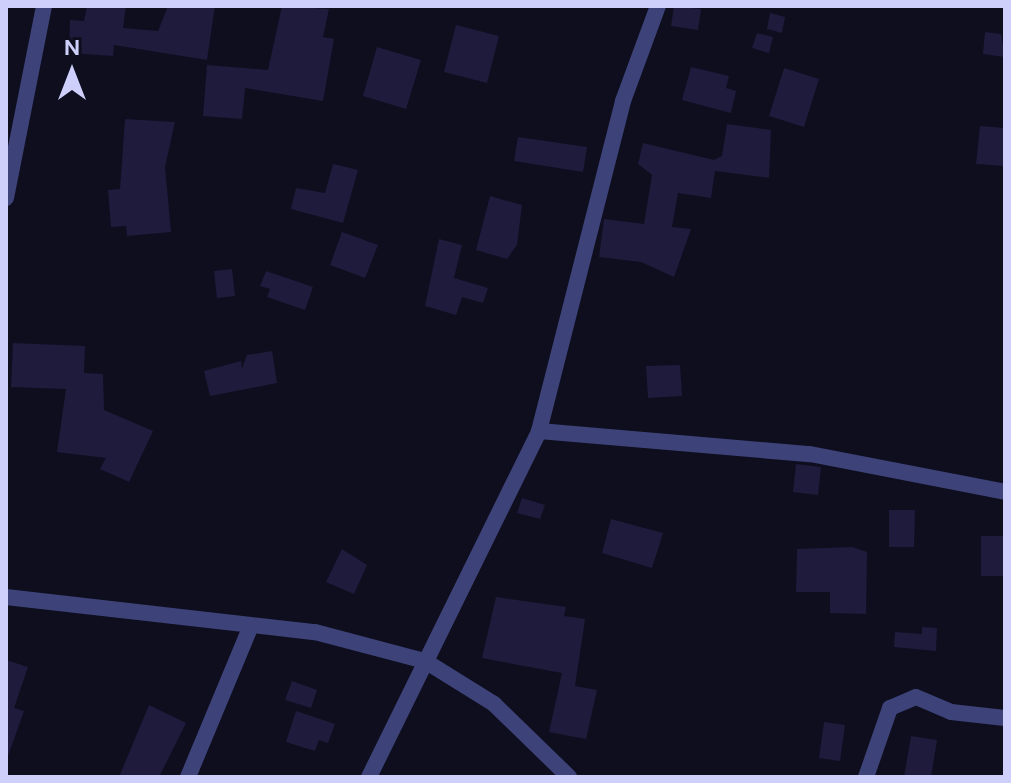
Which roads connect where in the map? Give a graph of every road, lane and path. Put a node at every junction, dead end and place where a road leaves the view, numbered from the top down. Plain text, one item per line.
1 (44, 6) edge
2 (658, 6) edge
3 (6, 198) edge
4 (539, 431) junction
5 (1005, 492) edge
6 (6, 597) edge
7 (251, 626) junction
8 (425, 661) junction
9 (1005, 718) edge
10 (188, 777) edge
11 (369, 777) edge
12 (569, 777) edge
13 (866, 777) edge

1 - 3 street
2 - 4 street
4 - 5 street
4 - 8 street
6 - 7 street
7 - 8 street
7 - 10 street
8 - 11 street
8 - 12 street
9 - 13 street

